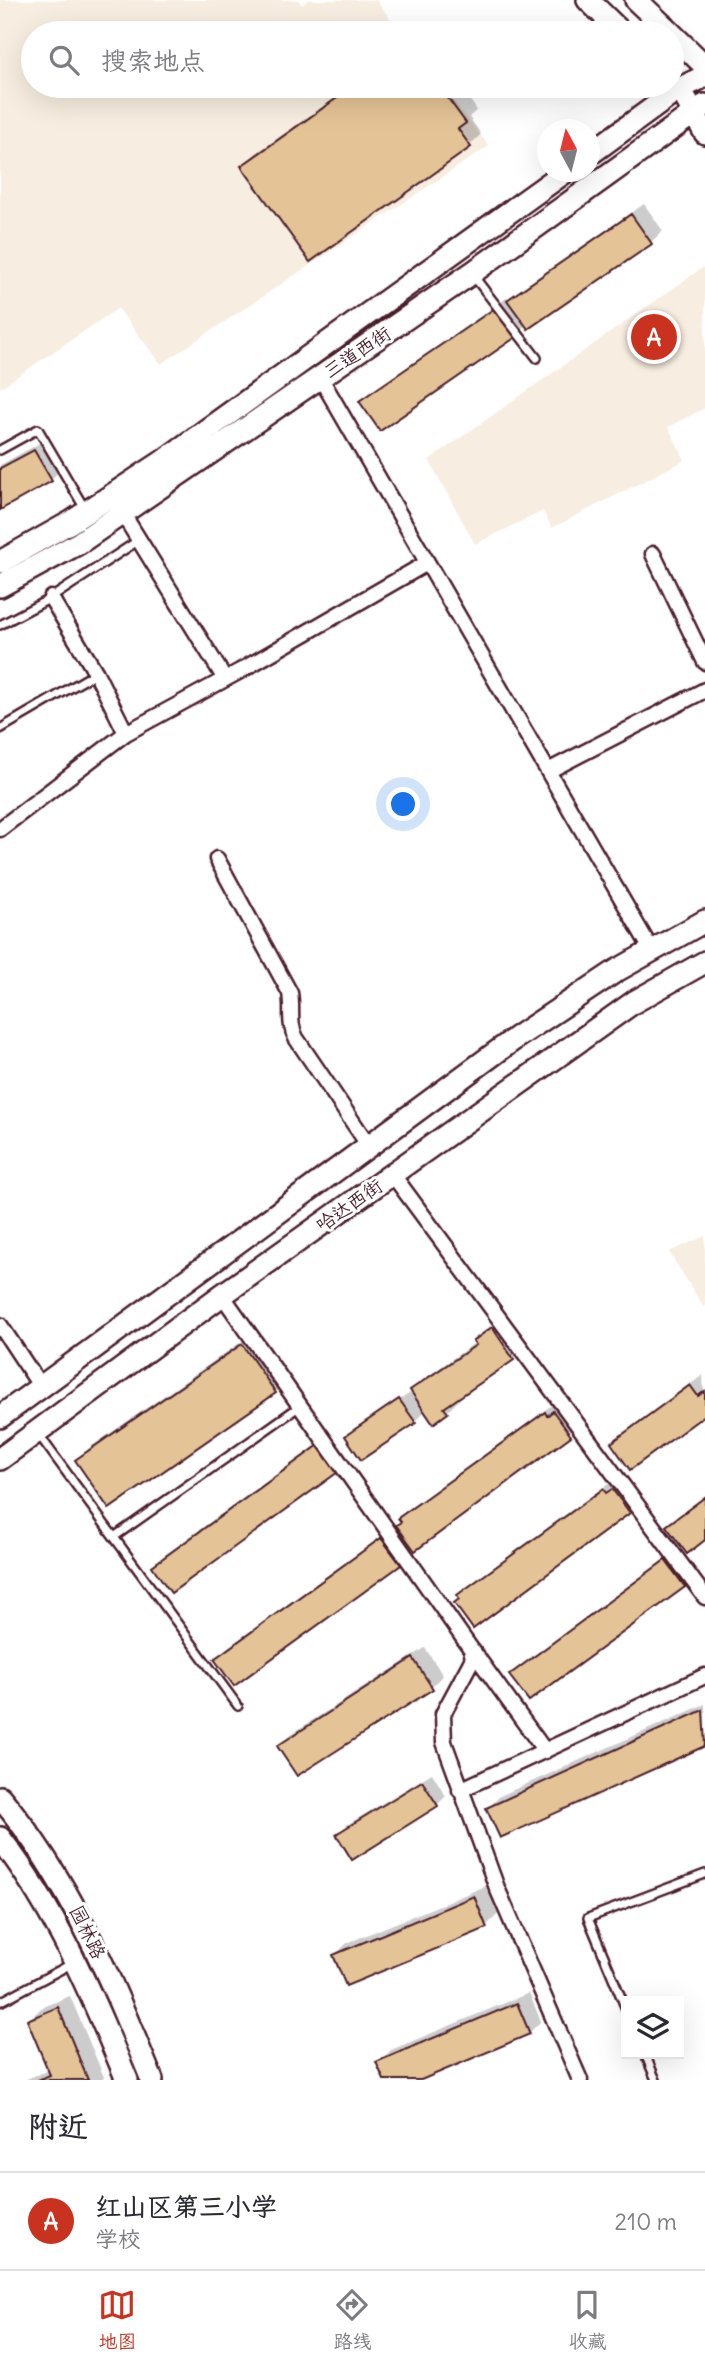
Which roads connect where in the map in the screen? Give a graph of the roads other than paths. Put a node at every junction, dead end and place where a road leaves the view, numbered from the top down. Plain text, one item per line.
1 (588, 0) edge
2 (636, 0) edge
3 (610, 21) edge
4 (658, 21) edge
5 (684, 46) edge
6 (705, 66) edge
7 (705, 76) edge
8 (684, 83) edge
9 (684, 93) edge
10 (660, 98) edge
11 (699, 108) edge
12 (705, 133) edge
13 (600, 146) edge
14 (552, 182) edge
15 (472, 273) junction
16 (537, 358) dead end
17 (320, 377) junction
18 (0, 450) edge
19 (117, 504) junction
20 (87, 512) junction
21 (139, 540) junction
22 (653, 554) dead end
23 (0, 562) edge
24 (427, 563) junction
25 (0, 586) edge
26 (51, 598) junction
27 (0, 625) edge
28 (705, 662) edge
29 (96, 673) junction
30 (225, 679) junction
31 (705, 690) edge
32 (0, 729) edge
33 (126, 733) junction
34 (548, 771) junction
35 (0, 829) edge
36 (217, 859) dead end
37 (705, 921) edge
38 (652, 951) junction
39 (705, 962) edge
40 (369, 1146) junction
41 (393, 1175) junction
42 (222, 1295) junction
43 (0, 1325) edge
44 (41, 1387) junction
45 (300, 1406) junction
46 (0, 1417) edge
47 (36, 1432) junction
48 (0, 1459) edge
49 (114, 1537) junction
50 (705, 1597) edge
51 (471, 1649) junction
52 (705, 1676) edge
53 (238, 1706) dead end
54 (545, 1751) junction
55 (460, 1790) junction
56 (0, 1797) edge
57 (0, 1838) edge
58 (705, 1874) edge
59 (75, 1962) junction
60 (621, 1997) edge
61 (0, 2002) edge
62 (647, 2059) edge
63 (127, 2080) edge
64 (152, 2080) edge
65 (580, 2080) edge
66 (656, 2080) edge

1 - 3 main road
2 - 4 main road
5 - 6 main road
7 - 8 main road
9 - 11 main road
10 - 13 main road
11 - 12 main road
11 - 15 main road, 三道西街
14 - 19 main road
15 - 16 lane
15 - 17 main road, 三道西街
17 - 19 main road, 三道西街
17 - 24 street
18 - 20 lane
19 - 20 main road
19 - 21 street
19 - 25 main road, 三道西街
20 - 23 main road
21 - 26 lane
21 - 30 street
22 - 28 street
24 - 30 street
24 - 34 street
26 - 27 lane
26 - 29 street
29 - 32 lane
29 - 33 street
30 - 33 street
31 - 34 street
33 - 35 street
34 - 38 street
36 - 40 street
37 - 38 main road, 哈达西街
38 - 40 main road, 哈达西街
39 - 41 main road, 哈达西街
40 - 44 main road, 哈达西街
41 - 42 main road, 哈达西街
41 - 50 street
42 - 45 street
42 - 47 main road, 哈达西街
43 - 44 street
44 - 46 main road, 哈达西街
45 - 49 lane
45 - 51 street
47 - 48 main road, 哈达西街
47 - 49 lane
49 - 53 lane
51 - 54 street
51 - 55 street
52 - 54 street
54 - 55 street
55 - 65 street
56 - 64 main road, 园林路
57 - 59 main road, 园林路
58 - 60 lane
59 - 61 lane
59 - 63 main road, 园林路
62 - 66 lane

